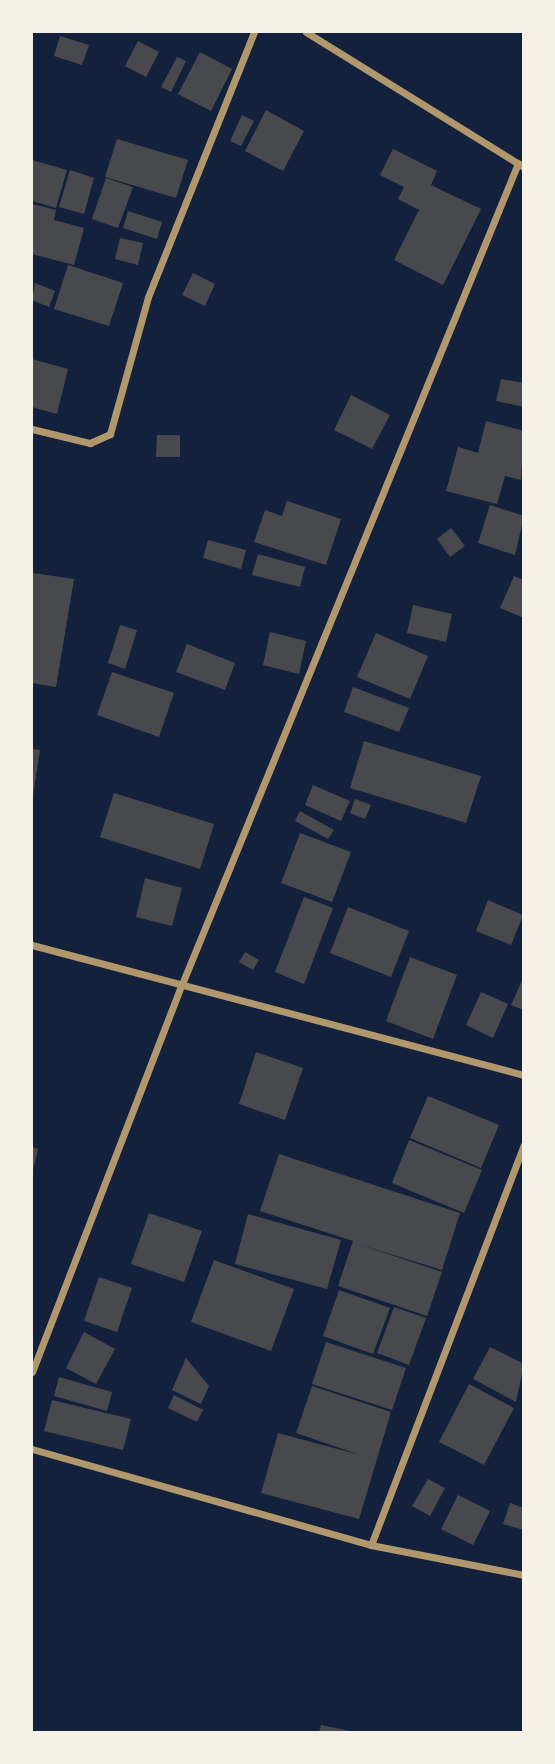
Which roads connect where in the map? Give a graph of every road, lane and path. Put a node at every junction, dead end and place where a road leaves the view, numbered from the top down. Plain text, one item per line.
1 (254, 32) edge
2 (306, 32) edge
3 (521, 165) edge
4 (32, 429) edge
5 (32, 945) edge
6 (182, 984) junction
7 (523, 1075) edge
8 (523, 1144) edge
9 (32, 1372) edge
10 (32, 1449) edge
11 (371, 1545) junction
12 (523, 1575) edge

1 - 4 street
2 - 3 street
3 - 6 street
5 - 6 street
6 - 7 street
6 - 9 street
8 - 11 street
10 - 11 street
11 - 12 street

